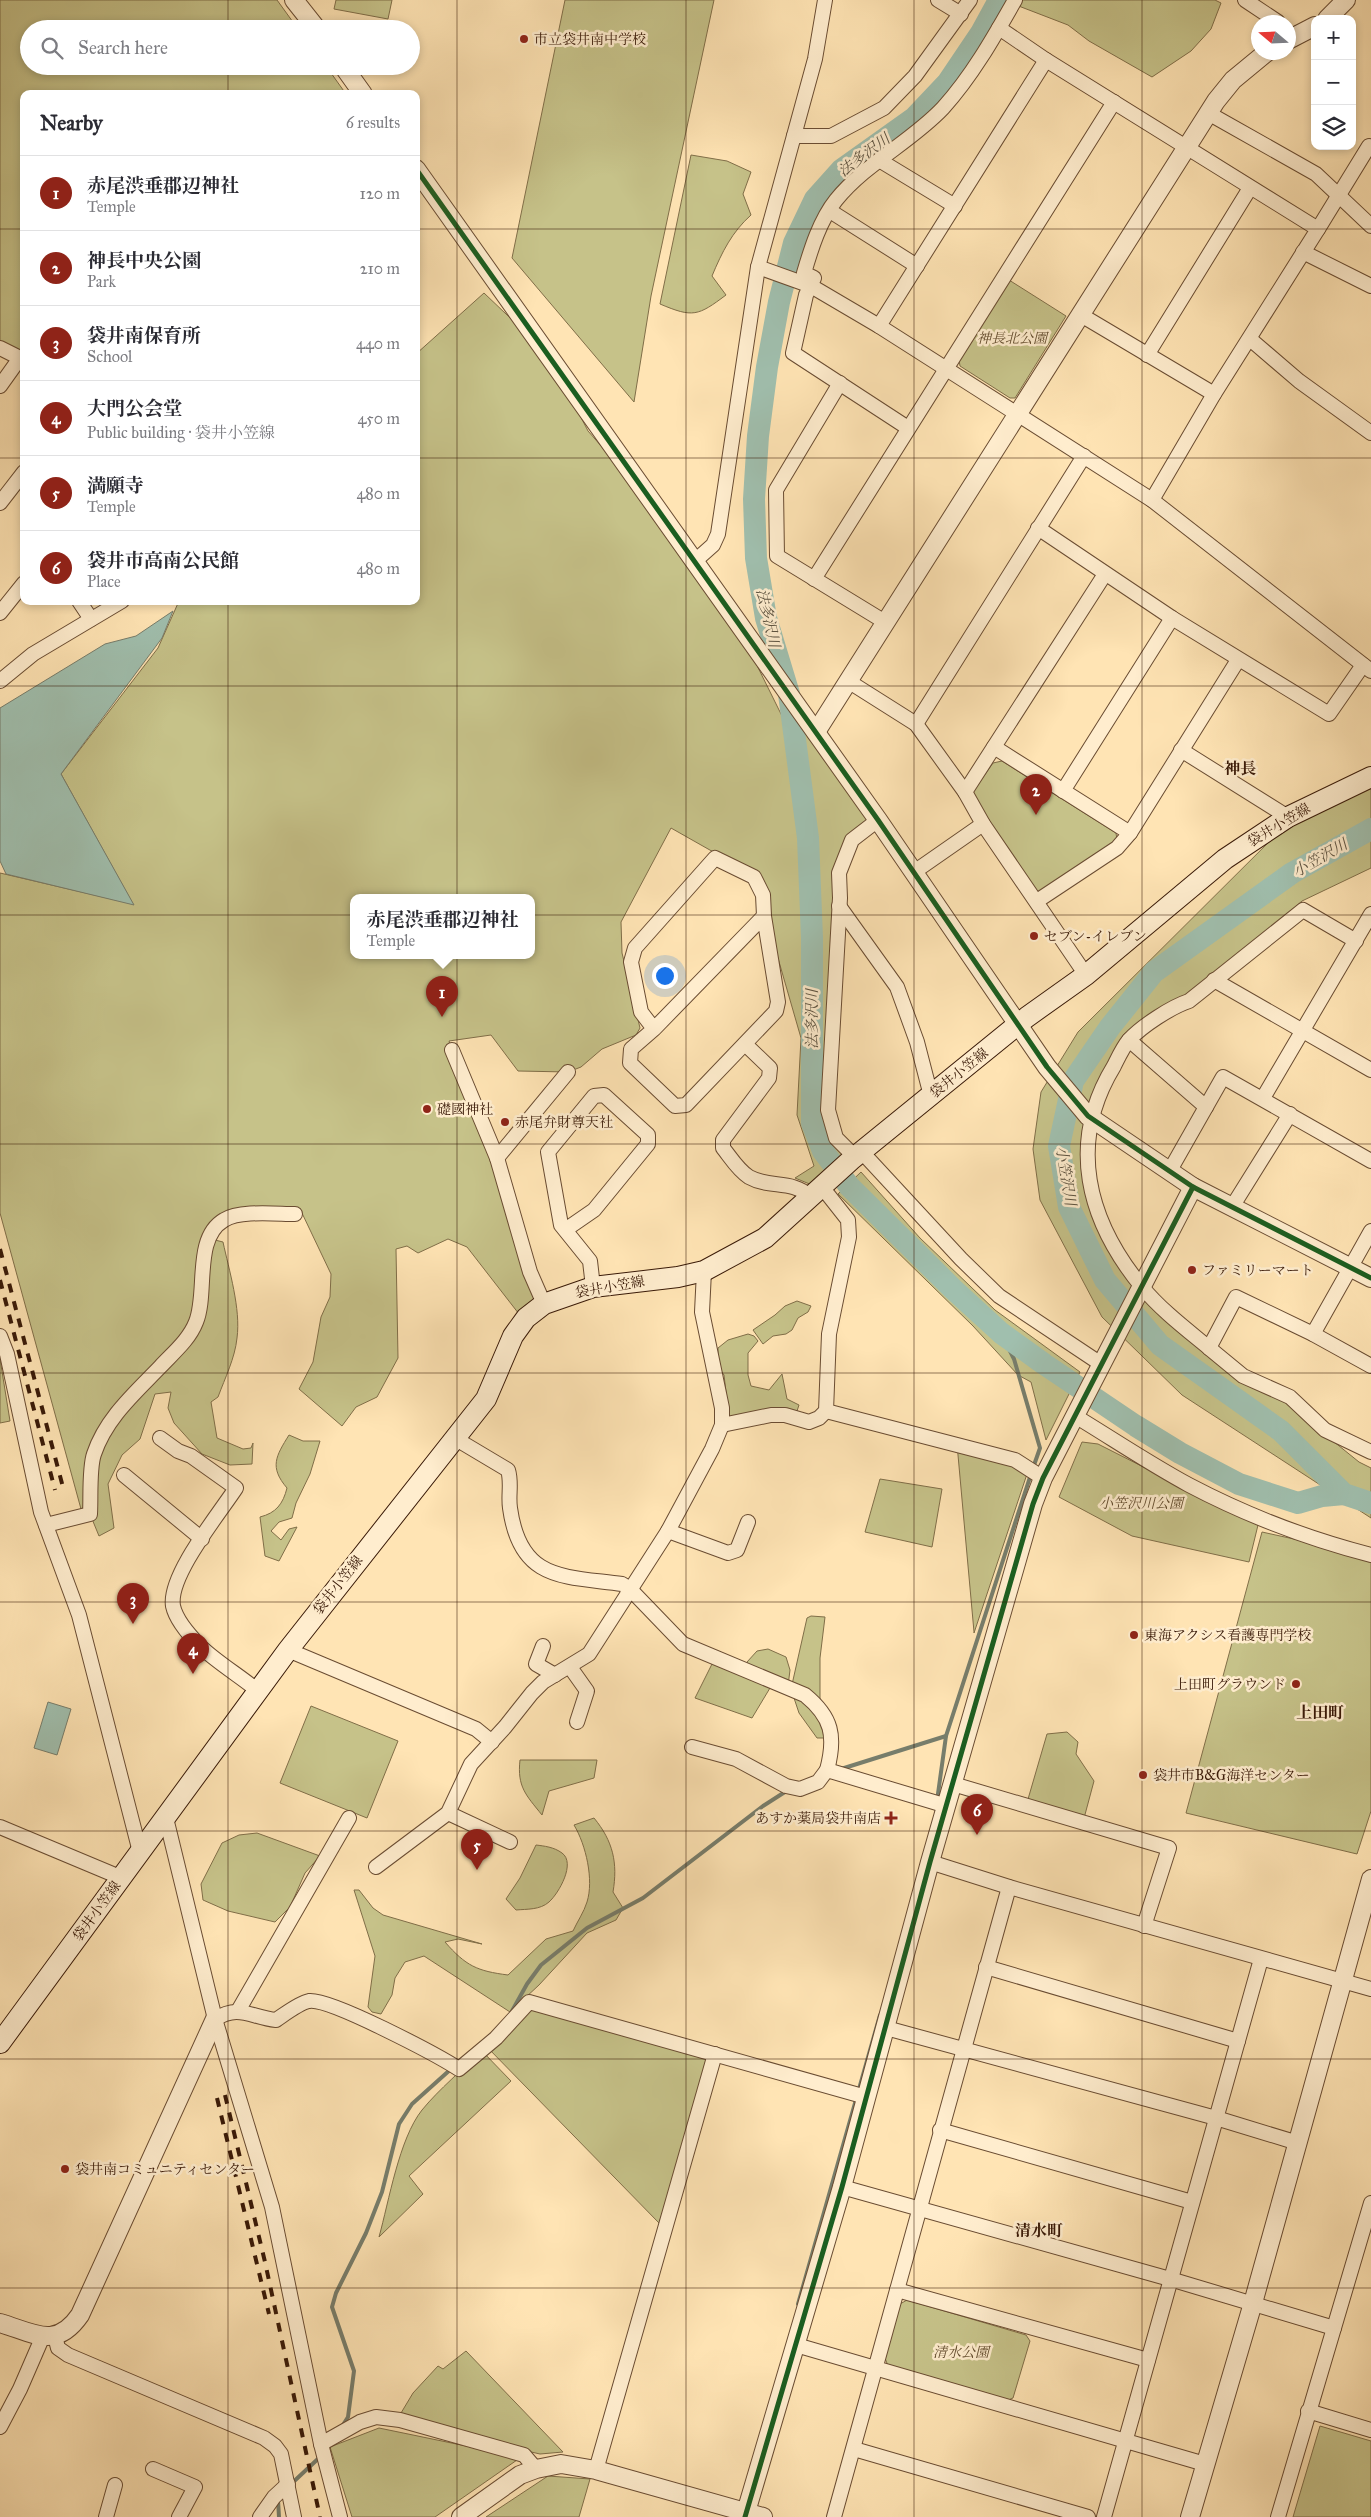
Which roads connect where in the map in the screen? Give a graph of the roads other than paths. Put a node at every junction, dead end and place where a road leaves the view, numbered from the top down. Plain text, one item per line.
1 (294, 0) edge
2 (824, 0) edge
3 (938, 0) edge
4 (970, 0) edge
5 (1015, 0) edge
6 (1246, 0) edge
7 (1346, 0) edge
8 (961, 14) junction
9 (1268, 15) edge
10 (1331, 15) edge
11 (310, 20) edge
12 (999, 28) junction
13 (1311, 28) edge
14 (1296, 33) edge
15 (1046, 60) junction
16 (1257, 60) edge
17 (349, 75) edge
18 (360, 90) edge
19 (1114, 102) junction
20 (1208, 113) junction
21 (794, 136) junction
22 (1369, 146) dead end
23 (1186, 148) junction
24 (880, 160) junction
25 (420, 178) edge
26 (1250, 188) junction
27 (1339, 195) junction
28 (955, 206) junction
29 (830, 211) junction
30 (1371, 226) edge
31 (1318, 228) junction
32 (1303, 252) junction
33 (917, 266) junction
34 (763, 268) junction
35 (811, 286) junction
36 (1371, 286) edge
37 (1081, 315) junction
38 (879, 326) junction
39 (1250, 339) junction
40 (0, 348) edge
41 (1148, 355) junction
42 (20, 358) edge
43 (20, 361) edge
44 (945, 369) junction
45 (840, 383) junction
46 (0, 386) edge
47 (1214, 394) junction
48 (1017, 414) junction
49 (908, 428) junction
50 (1371, 433) edge
51 (1084, 456) junction
52 (20, 477) edge
53 (1152, 500) junction
54 (0, 503) edge
55 (1038, 528) junction
56 (695, 562) junction
57 (1105, 574) junction
58 (814, 579) junction
59 (20, 588) edge
60 (82, 605) edge
61 (115, 605) edge
62 (0, 613) edge
63 (1172, 618) junction
64 (91, 619) junction
65 (885, 622) junction
66 (1238, 660) junction
67 (1367, 668) edge
68 (0, 681) edge
69 (848, 681) junction
70 (916, 724) junction
71 (816, 732) junction
72 (994, 748) junction
73 (1181, 750) junction
74 (1371, 777) edge
75 (1063, 791) junction
76 (965, 792) junction
77 (1288, 817) junction
78 (878, 820) junction
79 (983, 824) junction
80 (1130, 833) junction
81 (914, 872) junction
82 (1037, 901) junction
83 (839, 906) junction
84 (1371, 914) edge
85 (764, 916) junction
86 (1356, 941) junction
87 (1086, 975) junction
88 (1214, 980) junction
89 (1019, 1024) junction
90 (654, 1029) junction
91 (1303, 1031) junction
92 (1129, 1040) junction
93 (745, 1044) junction
94 (452, 1050) dead end
95 (1371, 1070) edge
96 (568, 1072) dead end
97 (931, 1096) junction
98 (1263, 1098) junction
99 (1206, 1107) junction
100 (1290, 1114) junction
101 (1089, 1118) junction
102 (856, 1156) junction
103 (497, 1158) junction
104 (1371, 1161) edge
105 (1169, 1172) junction
106 (1193, 1187) junction
107 (820, 1188) junction
108 (1232, 1207) junction
109 (295, 1214) dead end
110 (565, 1230) junction
111 (1371, 1231) edge
112 (1350, 1267) junction
113 (704, 1271) junction
114 (1371, 1278) edge
115 (593, 1287) junction
116 (1141, 1289) junction
117 (544, 1304) junction
118 (1313, 1334) junction
119 (0, 1336) edge
120 (1209, 1348) junction
121 (1371, 1366) edge
122 (1098, 1370) junction
123 (826, 1411) junction
124 (1076, 1413) junction
125 (722, 1425) junction
126 (160, 1438) dead end
127 (456, 1439) junction
128 (1371, 1452) edge
129 (124, 1475) dead end
130 (1044, 1478) junction
131 (748, 1522) dead end
132 (46, 1524) junction
133 (668, 1531) junction
134 (202, 1539) junction
135 (1371, 1555) edge
136 (630, 1589) junction
137 (544, 1646) dead end
138 (288, 1650) junction
139 (570, 1667) junction
140 (555, 1675) junction
141 (258, 1691) junction
142 (578, 1722) dead end
143 (492, 1742) junction
144 (692, 1747) dead end
145 (827, 1770) junction
146 (953, 1784) junction
147 (947, 1806) junction
148 (448, 1813) junction
149 (166, 1818) junction
150 (349, 1818) dead end
151 (0, 1827) edge
152 (510, 1842) dead end
153 (140, 1852) junction
154 (930, 1862) junction
155 (376, 1867) dead end
156 (122, 1878) junction
157 (1371, 1879) edge
158 (1009, 1887) junction
159 (1144, 1926) junction
160 (1261, 1959) junction
161 (986, 1966) junction
162 (1342, 1981) junction
163 (1371, 1989) edge
164 (238, 2011) junction
165 (215, 2019) junction
166 (886, 2028) junction
167 (1238, 2041) junction
168 (0, 2043) edge
169 (963, 2050) junction
170 (715, 2054) junction
171 (866, 2097) junction
172 (1216, 2118) junction
173 (940, 2130) junction
174 (1298, 2143) junction
175 (842, 2187) junction
176 (1192, 2202) junction
177 (1371, 2203) edge
178 (918, 2209) junction
179 (1365, 2246) edge
180 (1170, 2279) junction
181 (897, 2290) junction
182 (1253, 2303) junction
183 (0, 2324) edge
184 (1334, 2328) junction
185 (49, 2336) junction
186 (796, 2344) junction
187 (1148, 2360) junction
188 (874, 2368) junction
189 (1308, 2412) junction
190 (0, 2427) edge
191 (1371, 2430) edge
192 (1125, 2441) junction
193 (321, 2444) junction
194 (854, 2449) junction
195 (1205, 2464) junction
196 (154, 2469) dead end
197 (536, 2469) junction
198 (596, 2470) junction
199 (288, 2484) junction
200 (115, 2485) dead end
201 (746, 2515) edge
202 (106, 2517) edge
203 (179, 2517) edge
204 (260, 2517) edge
205 (294, 2517) edge
206 (340, 2517) edge
207 (461, 2517) edge
208 (763, 2517) edge
209 (834, 2517) edge
210 (1088, 2517) edge
211 (1104, 2517) edge
212 (1190, 2517) edge
213 (1278, 2517) edge

1 - 11 street
2 - 21 street
3 - 8 street
4 - 8 street
5 - 12 street
6 - 9 street
7 - 10 street
8 - 21 street
12 - 15 street
12 - 24 street
13 - 14 street
15 - 19 street
15 - 28 street
16 - 20 street
17 - 18 street
19 - 23 street
19 - 44 street
20 - 23 street
20 - 27 street
21 - 34 street
22 - 27 street
23 - 26 street
23 - 37 street
24 - 28 street
24 - 29 street
25 - 56 street
26 - 31 street
26 - 41 street
27 - 30 street
27 - 31 street
28 - 33 street
29 - 33 street
29 - 35 street
31 - 32 street
32 - 36 street
32 - 39 street
33 - 38 street
34 - 35 street
34 - 56 street
35 - 38 street
35 - 45 street
37 - 41 street
37 - 48 street
38 - 44 street
39 - 47 street
39 - 50 street
40 - 42 street
41 - 47 street
43 - 46 street
44 - 48 street
44 - 49 street
45 - 49 street
45 - 58 street
47 - 53 street
48 - 51 street
48 - 65 street
49 - 58 street
51 - 53 street
51 - 55 street
52 - 54 street
53 - 67 street
55 - 57 street
55 - 70 street
56 - 71 street
57 - 63 street
57 - 72 street
58 - 65 street
59 - 62 street
60 - 64 street
61 - 64 street
63 - 66 street
63 - 75 street
64 - 68 street
65 - 69 street
66 - 67 street
66 - 73 street
69 - 70 street
69 - 71 street
70 - 76 street
71 - 78 street
72 - 75 street
72 - 76 street
73 - 77 street
73 - 80 street
74 - 77 main road, 袋井小笠線
75 - 80 street
76 - 79 street
77 - 87 main road, 袋井小笠線
78 - 81 street
78 - 83 street
79 - 81 street
79 - 82 street
80 - 82 street
81 - 89 street
82 - 87 street
83 - 97 street
83 - 102 street
84 - 86 street
85 - 90 street
85 - 90 street
85 - 93 street
86 - 88 street
86 - 91 street
87 - 89 main road, 袋井小笠線
88 - 91 street
88 - 92 street
89 - 97 main road, 袋井小笠線
89 - 101 street
90 - 93 street
91 - 95 street
91 - 98 street
92 - 99 street
92 - 101 street
93 - 107 street
94 - 103 street
96 - 103 street
97 - 102 main road, 袋井小笠線
98 - 99 street
98 - 100 street
99 - 105 street
100 - 104 street
100 - 108 street
101 - 105 street
101 - 116 street
102 - 107 main road, 袋井小笠線
102 - 122 street
103 - 117 street
105 - 106 street
106 - 108 street
106 - 116 street
107 - 113 main road, 袋井小笠線
107 - 123 street
108 - 112 street
109 - 132 street
110 - 110 street
110 - 115 street
111 - 112 street
112 - 114 street
112 - 118 street
113 - 115 main road, 袋井小笠線
113 - 125 street
115 - 117 main road, 袋井小笠線
116 - 120 street
116 - 122 street
117 - 127 main road, 袋井小笠線
118 - 120 street
118 - 121 street
119 - 132 street
120 - 128 street
122 - 124 street
123 - 125 street
123 - 130 street
124 - 130 street
124 - 135 street
125 - 133 street
126 - 134 street
127 - 136 street
127 - 138 main road, 袋井小笠線
129 - 134 street
130 - 146 street
131 - 133 street
132 - 153 street
133 - 136 street
134 - 141 street
136 - 139 street
136 - 145 street
137 - 140 street
138 - 141 main road, 袋井小笠線
138 - 143 street
139 - 140 street
139 - 142 street
140 - 143 street
141 - 149 main road, 袋井小笠線
143 - 148 street
144 - 145 street
145 - 147 street
146 - 147 street
146 - 159 street
147 - 154 street
148 - 152 street
148 - 155 street
149 - 153 main road, 袋井小笠線
149 - 165 street
150 - 164 street
151 - 156 street
153 - 156 main road, 袋井小笠線
154 - 158 street
154 - 166 street
156 - 168 main road, 袋井小笠線
157 - 162 street
158 - 159 street
158 - 161 street
159 - 160 street
160 - 162 street
160 - 167 street
161 - 167 street
161 - 169 street
162 - 163 street
162 - 174 street
164 - 165 street
164 - 170 street
165 - 185 street
165 - 193 street
166 - 169 street
166 - 171 street
167 - 172 street
169 - 172 street
169 - 173 street
170 - 171 street
170 - 198 street
171 - 175 street
172 - 174 street
172 - 176 street
173 - 176 street
173 - 178 street
174 - 182 street
175 - 178 street
175 - 186 street
176 - 180 street
177 - 179 street
178 - 180 street
178 - 181 street
179 - 184 street
180 - 182 street
180 - 187 street
181 - 187 street
181 - 188 street
182 - 184 street
182 - 195 street
183 - 185 street
184 - 189 street
185 - 190 street
185 - 199 street
186 - 188 street
186 - 201 street
187 - 192 street
188 - 192 street
188 - 194 street
189 - 191 street
189 - 213 street
192 - 195 street
192 - 211 street
193 - 197 street
193 - 206 street
194 - 209 street
194 - 210 street
195 - 212 street
196 - 203 street
197 - 198 street
197 - 207 street
198 - 201 street
199 - 204 street
199 - 205 street
200 - 202 street
201 - 208 street

